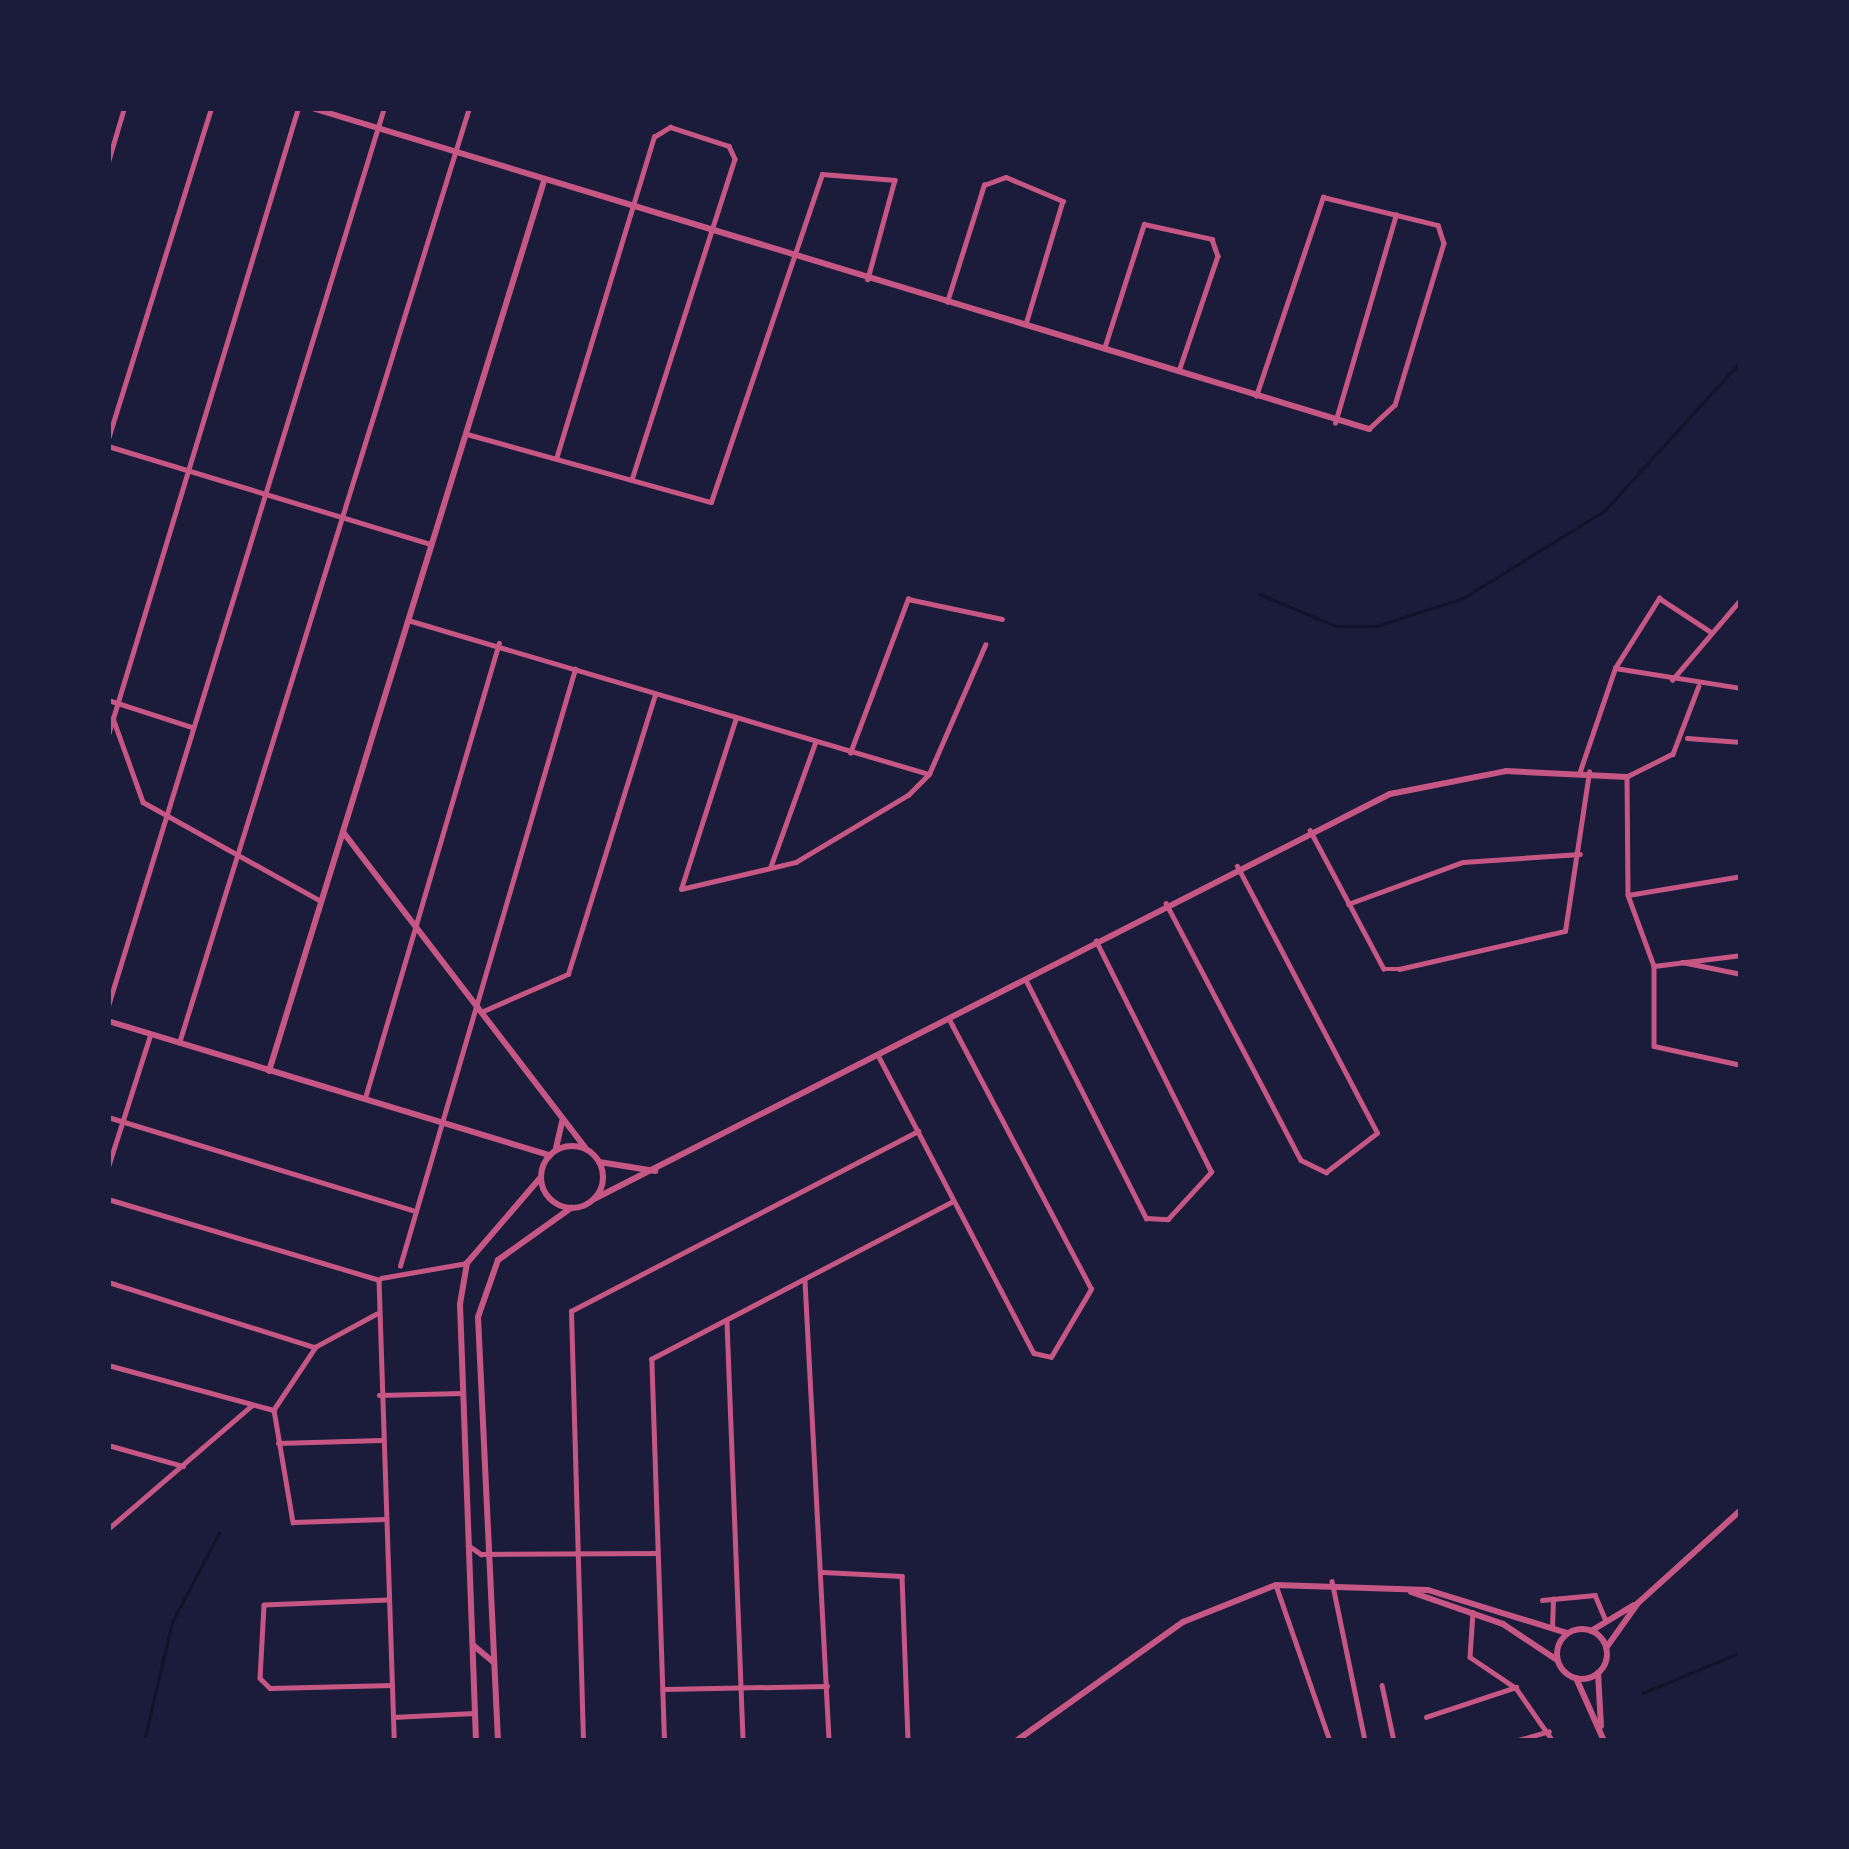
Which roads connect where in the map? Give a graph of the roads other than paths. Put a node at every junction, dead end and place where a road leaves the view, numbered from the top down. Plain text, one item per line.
1 (124, 108) edge
2 (211, 108) edge
3 (298, 108) edge
4 (312, 108) edge
5 (384, 108) edge
6 (469, 108) edge
7 (377, 130) junction
8 (455, 154) junction
9 (108, 162) edge
10 (544, 181) junction
11 (632, 206) junction
12 (1396, 214) junction
13 (711, 232) junction
14 (792, 257) junction
15 (868, 279) junction
16 (947, 302) junction
17 (1026, 324) junction
18 (1104, 349) junction
19 (1178, 372) junction
20 (1256, 396) junction
21 (1335, 422) junction
22 (1369, 429) joint
23 (466, 434) junction
24 (108, 442) edge
25 (556, 459) junction
26 (186, 469) junction
27 (632, 480) junction
28 (261, 494) junction
29 (342, 519) junction
30 (432, 544) junction
31 (1741, 599) edge
32 (1002, 619) dead end
33 (408, 620) junction
34 (1711, 632) junction
35 (499, 643) junction
36 (986, 644) dead end
37 (1615, 668) junction
38 (575, 669) junction
39 (1672, 680) junction
40 (1699, 686) junction
41 (1741, 688) edge
42 (655, 694) junction
43 (108, 700) edge
44 (116, 708) junction
45 (113, 718) junction
46 (736, 718) junction
47 (193, 727) junction
48 (108, 735) edge
49 (1685, 738) junction
50 (1741, 742) edge
51 (815, 743) junction
52 (850, 753) junction
53 (1585, 771) junction
54 (929, 774) junction
55 (1627, 777) junction
56 (164, 814) junction
57 (1310, 830) junction
58 (343, 832) junction
59 (238, 854) junction
60 (1580, 854) junction
61 (1237, 866) junction
62 (769, 871) junction
63 (1741, 876) edge
64 (1628, 896) junction
65 (321, 901) junction
66 (1166, 903) junction
67 (1348, 904) junction
68 (412, 921) junction
69 (1096, 941) junction
70 (1741, 955) edge
71 (1674, 961) junction
72 (1654, 966) junction
73 (1741, 974) edge
74 (1026, 980) junction
75 (473, 1002) junction
76 (108, 1006) edge
77 (481, 1012) junction
78 (949, 1020) junction
79 (108, 1021) edge
80 (149, 1035) junction
81 (179, 1043) junction
82 (878, 1055) junction
83 (1741, 1065) edge
84 (269, 1070) junction
85 (365, 1099) junction
86 (108, 1117) edge
87 (439, 1118) junction
88 (562, 1118) junction
89 (122, 1121) junction
90 (918, 1131) junction
91 (586, 1149) junction
92 (552, 1153) junction
93 (599, 1162) junction
94 (108, 1167) edge
95 (659, 1171) junction
96 (541, 1177) junction
97 (108, 1199) edge
98 (594, 1199) junction
99 (953, 1201) junction
100 (571, 1208) junction
101 (414, 1210) junction
102 (467, 1263) junction
103 (400, 1266) junction
104 (379, 1280) junction
105 (805, 1281) junction
106 (108, 1282) edge
107 (377, 1314) junction
108 (727, 1322) junction
109 (316, 1347) junction
110 (108, 1365) edge
111 (462, 1393) junction
112 (379, 1395) junction
113 (250, 1406) junction
114 (274, 1411) junction
115 (381, 1440) junction
116 (278, 1444) junction
117 (108, 1445) edge
118 (1741, 1457) edge
119 (184, 1467) junction
120 (1741, 1484) edge
121 (1741, 1510) edge
122 (385, 1519) junction
123 (108, 1529) edge
124 (468, 1545) junction
125 (657, 1553) junction
126 (489, 1554) junction
127 (574, 1554) junction
128 (822, 1572) junction
129 (1332, 1581) junction
130 (1276, 1585) junction
131 (1402, 1589) junction
132 (1552, 1599) junction
133 (388, 1600) junction
134 (1542, 1600) dead end
135 (1638, 1603) junction
136 (1473, 1612) junction
137 (1606, 1621) junction
138 (1552, 1628) junction
139 (1591, 1630) junction
140 (1567, 1634) junction
141 (473, 1646) junction
142 (1606, 1648) junction
143 (1557, 1660) junction
144 (495, 1665) junction
145 (1598, 1673) junction
146 (1576, 1678) junction
147 (392, 1685) junction
148 (1382, 1685) dead end
149 (827, 1686) junction
150 (741, 1687) junction
151 (1516, 1688) junction
152 (663, 1689) junction
153 (474, 1713) junction
154 (393, 1717) junction
155 (1426, 1718) dead end
156 (1549, 1731) junction
157 (1026, 1738) edge
158 (1603, 1738) edge
159 (394, 1741) edge
160 (476, 1741) edge
161 (498, 1741) edge
162 (583, 1741) edge
163 (664, 1741) edge
164 (743, 1741) edge
165 (829, 1741) edge
166 (908, 1741) edge
167 (1016, 1741) edge
168 (1330, 1741) edge
169 (1365, 1741) edge
170 (1394, 1741) edge
171 (1515, 1741) edge
172 (1553, 1741) edge

1 - 9 street
2 - 24 street
3 - 26 street
4 - 7 street
5 - 7 street
6 - 8 street
7 - 8 street
7 - 28 street
8 - 10 street
8 - 29 street
10 - 11 street
10 - 23 street
11 - 13 street
11 - 13 street
11 - 25 street
12 - 20 street
12 - 21 street
12 - 22 street
13 - 14 street
13 - 27 street
14 - 15 street
14 - 15 street
14 - 27 street
15 - 16 street
16 - 17 street
16 - 17 street
17 - 18 street
18 - 19 street
18 - 19 street
19 - 20 street
20 - 21 street
21 - 22 street
23 - 25 street
23 - 30 street
24 - 26 street
25 - 27 street
26 - 28 street
26 - 44 street
28 - 29 street
28 - 47 street
29 - 30 street
29 - 59 street
30 - 33 street
31 - 34 street
32 - 52 street
33 - 35 street
33 - 58 street
34 - 37 street
34 - 39 street
35 - 38 street
35 - 68 street
36 - 54 street
37 - 39 street
37 - 53 street
38 - 42 street
38 - 75 street
39 - 40 street
40 - 41 street
40 - 49 street
42 - 46 street
42 - 77 street
43 - 44 street
44 - 45 street
44 - 47 street
45 - 48 street
45 - 56 street
46 - 51 street
46 - 62 street
47 - 56 street
49 - 50 street
49 - 55 street
51 - 52 street
51 - 62 street
52 - 54 street
53 - 55 street
53 - 57 street
53 - 60 street
54 - 62 street
55 - 64 street
56 - 59 street
56 - 76 street
57 - 61 street
57 - 67 street
58 - 65 street
58 - 68 street
59 - 65 street
59 - 81 street
60 - 67 street
60 - 67 street
61 - 66 street
61 - 66 street
63 - 64 street
64 - 72 street
65 - 84 street
66 - 69 street
68 - 75 street
68 - 85 street
69 - 74 street
69 - 74 street
70 - 71 street
71 - 72 street
71 - 73 street
72 - 83 street
74 - 78 street
75 - 77 street
75 - 87 street
77 - 88 street
78 - 82 street
78 - 99 street
79 - 80 street
80 - 81 street
80 - 89 street
81 - 84 street
82 - 90 street
82 - 95 street
84 - 85 street
85 - 87 street
86 - 89 street
87 - 92 street
87 - 101 street
88 - 91 street
88 - 92 street
89 - 94 street
89 - 101 street
90 - 99 street
90 - 127 street
91 - 92 street
91 - 93 street
92 - 96 street
93 - 95 street
93 - 98 street
95 - 98 street
96 - 100 street
96 - 102 street
97 - 104 street
98 - 100 street
99 - 105 street
100 - 126 street
101 - 103 street
102 - 103 street
102 - 111 street
103 - 104 street
104 - 107 street
105 - 108 street
105 - 128 street
106 - 109 street
107 - 109 street
107 - 112 street
108 - 125 street
108 - 150 street
109 - 114 street
110 - 113 street
111 - 112 street
111 - 124 street
112 - 115 street
113 - 114 street
113 - 119 street
114 - 116 street
115 - 116 street
115 - 122 street
116 - 122 street
117 - 119 street
118 - 120 street
119 - 123 street
121 - 135 street
122 - 133 street
124 - 126 street
124 - 141 street
125 - 127 street
125 - 152 street
126 - 127 street
126 - 144 street
127 - 162 street
128 - 149 street
128 - 166 street
129 - 130 street
129 - 131 street
129 - 169 street
130 - 157 street
130 - 168 street
131 - 136 street
131 - 138 street
132 - 134 street
132 - 137 street
132 - 138 street
133 - 147 street
133 - 147 street
135 - 137 street
135 - 142 street
136 - 143 street
136 - 151 street
137 - 139 street
138 - 140 street
139 - 140 street
139 - 142 street
140 - 143 street
141 - 144 street
141 - 153 street
142 - 145 street
143 - 146 street
144 - 161 street
145 - 146 street
145 - 158 street
146 - 158 street
147 - 154 street
148 - 170 street
149 - 150 street
149 - 165 street
150 - 152 street
150 - 164 street
151 - 155 street
151 - 156 street
152 - 163 street
153 - 154 street
153 - 160 street
154 - 159 street
156 - 171 street
156 - 172 street
157 - 167 street

